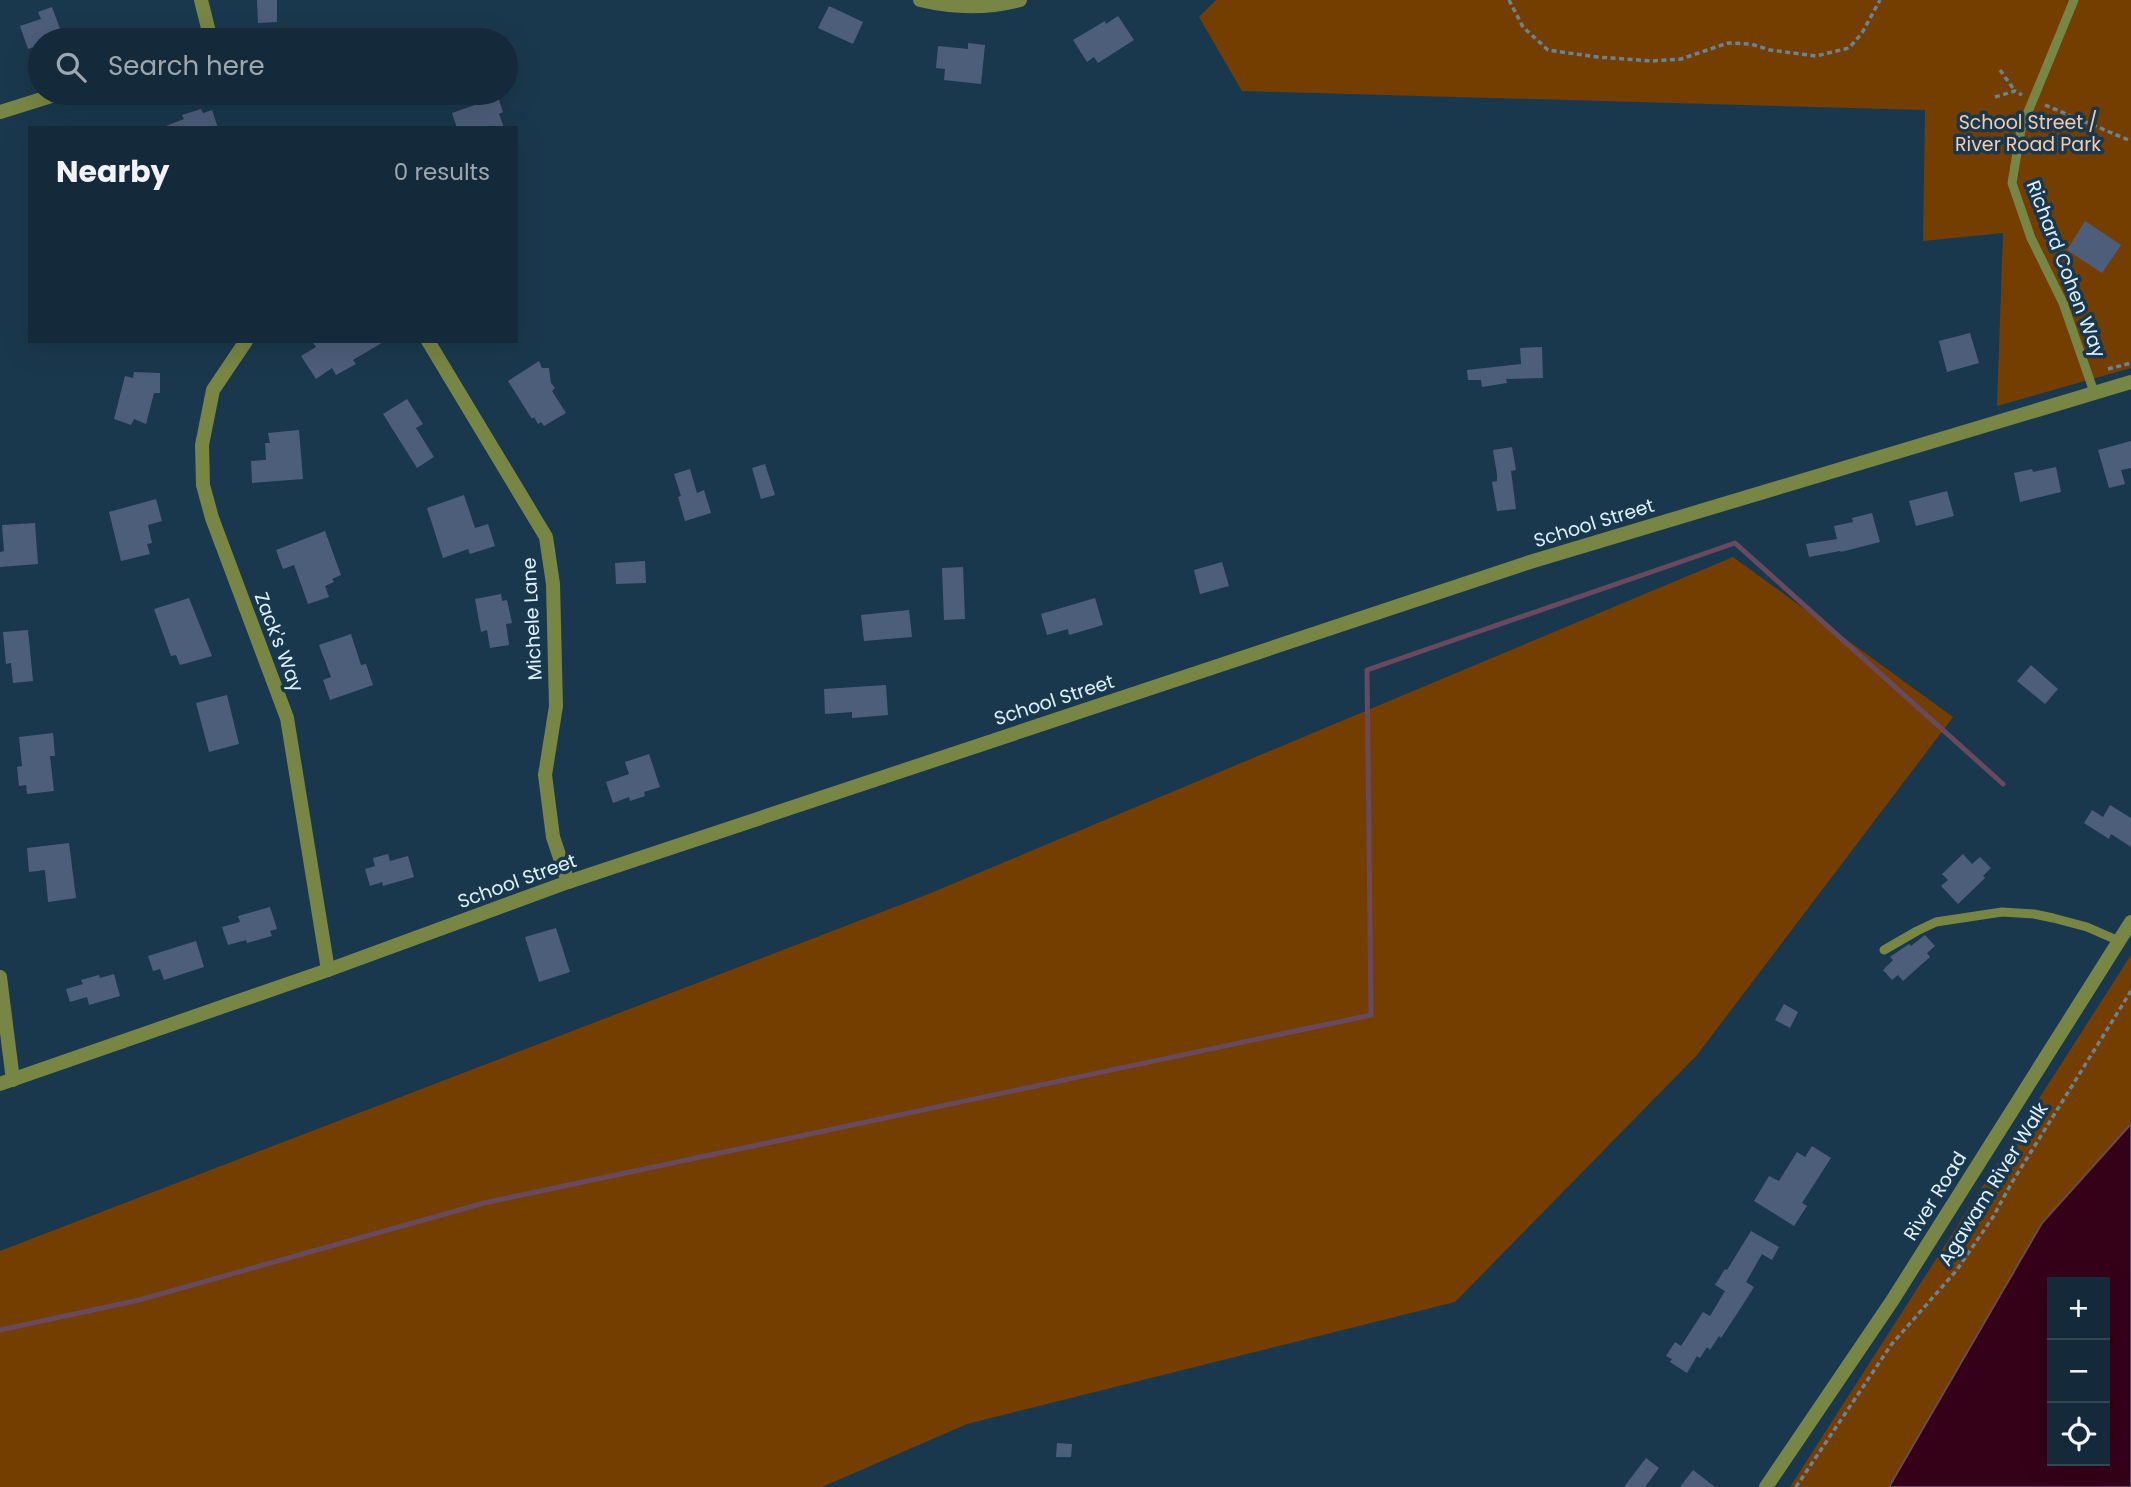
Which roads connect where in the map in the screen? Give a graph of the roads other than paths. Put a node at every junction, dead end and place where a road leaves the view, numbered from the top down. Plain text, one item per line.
1 (201, 0) edge
2 (920, 0) edge
3 (1020, 0) edge
4 (2074, 0) edge
5 (208, 28) edge
6 (28, 103) edge
7 (0, 112) edge
8 (245, 343) edge
9 (429, 343) edge
10 (2131, 382) edge
11 (2094, 392) junction
12 (568, 882) junction
13 (2131, 922) edge
14 (2119, 941) junction
15 (1884, 950) dead end
16 (328, 970) junction
17 (0, 977) edge
18 (7, 1082) edge
19 (1766, 1487) edge

1 - 5 street
2 - 3 street
4 - 11 lane, Richard Cohen Way
6 - 7 street
8 - 16 street, Zack's Way
9 - 12 street, Michele Lane
10 - 11 street, School Street
11 - 12 street, School Street
12 - 16 street, School Street
13 - 14 street, River Road
14 - 15 lane
14 - 19 street, River Road
16 - 18 street, School Street
17 - 18 street

